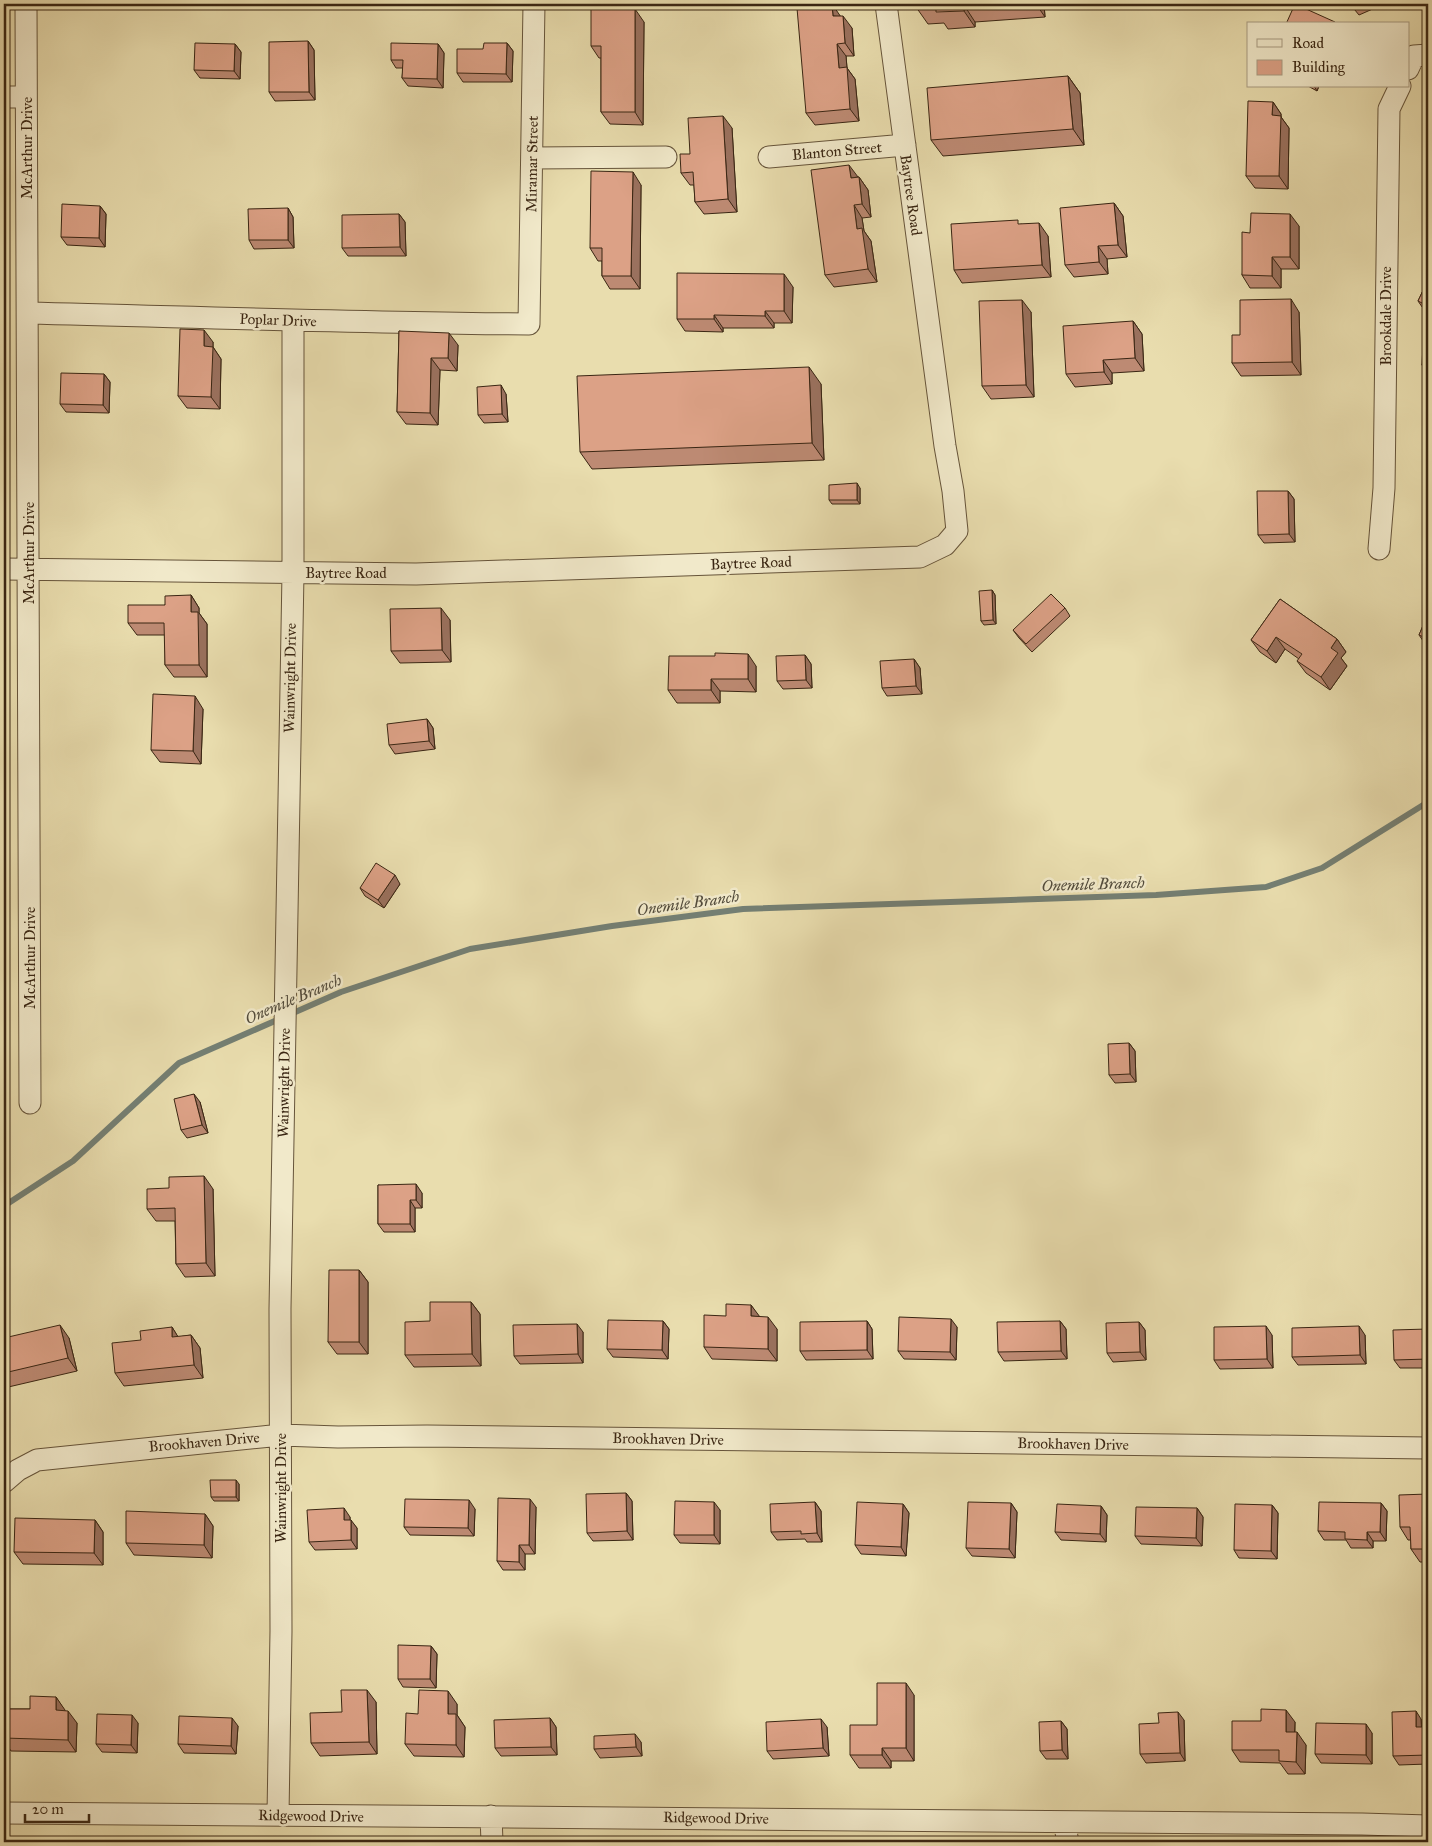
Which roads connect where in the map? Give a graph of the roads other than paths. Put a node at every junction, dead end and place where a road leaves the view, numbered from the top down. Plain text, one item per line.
1 (26, 4) edge
2 (534, 4) edge
3 (886, 4) edge
4 (1428, 55) edge
5 (1410, 64) edge
6 (1399, 88) edge
7 (4, 97) edge
8 (26, 97) junction
9 (905, 146) junction
10 (666, 157) dead end
11 (769, 157) dead end
12 (532, 158) junction
13 (28, 313) junction
14 (293, 320) junction
15 (529, 324) joint
16 (1379, 549) dead end
17 (4, 569) edge
18 (29, 570) junction
19 (293, 573) junction
20 (30, 1103) dead end
21 (281, 1435) junction
22 (1428, 1448) edge
23 (4, 1482) edge
24 (4, 1813) edge
25 (278, 1815) junction
26 (490, 1816) junction
27 (1428, 1826) edge
28 (1066, 1832) edge
29 (492, 1842) edge

1 - 8 street, McArthur Drive
2 - 12 street, Miramar Street
3 - 9 street, Baytree Road
4 - 5 street
6 - 16 street, Brookdale Drive
7 - 8 street
8 - 13 street, McArthur Drive
9 - 11 street, Blanton Street
9 - 19 street, Baytree Road
10 - 12 street
12 - 15 street, Miramar Street
13 - 14 street, Poplar Drive
13 - 18 street, McArthur Drive
14 - 15 street, Poplar Drive
14 - 19 street, Wainwright Drive
17 - 18 street, Baytree Road
18 - 19 street, Baytree Road
18 - 20 street, McArthur Drive
19 - 21 street, Wainwright Drive
21 - 22 street, Brookhaven Drive
21 - 23 street, Brookhaven Drive
21 - 25 street, Wainwright Drive
24 - 25 street, Ridgewood Drive
25 - 26 street, Ridgewood Drive
26 - 28 street, Ridgewood Drive
26 - 29 street
27 - 28 street, Ridgewood Drive

